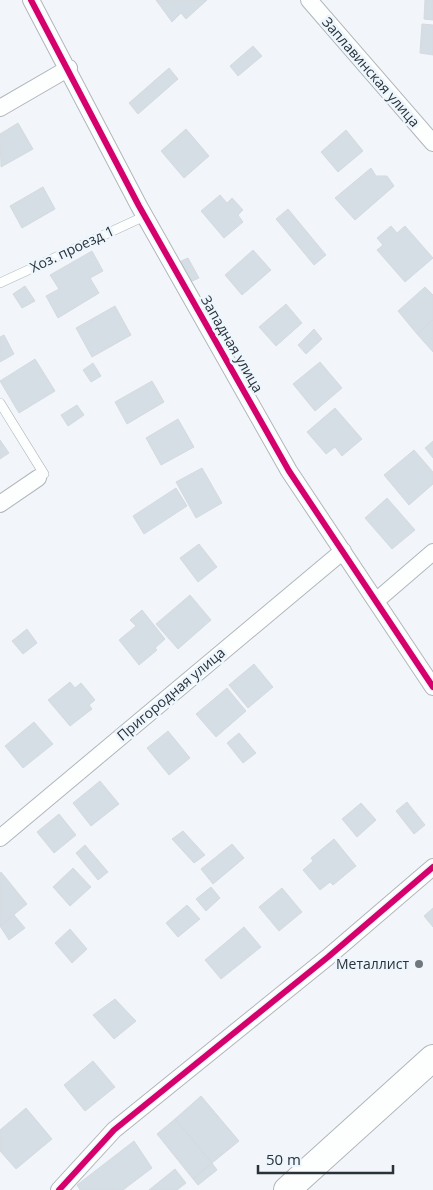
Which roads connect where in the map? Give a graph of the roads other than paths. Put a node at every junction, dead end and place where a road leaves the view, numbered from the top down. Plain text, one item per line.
1 (31, 0) edge
2 (309, 0) edge
3 (69, 68) junction
4 (0, 108) edge
5 (433, 143) edge
6 (145, 216) junction
7 (0, 283) edge
8 (0, 403) edge
9 (41, 476) joint
10 (0, 504) edge
11 (343, 551) junction
12 (433, 552) edge
13 (376, 601) junction
14 (433, 687) edge
15 (0, 838) edge
16 (433, 867) edge
17 (433, 1058) edge
18 (59, 1190) edge
19 (286, 1190) edge

1 - 3 street, Западная улица
2 - 5 street, Заплавинская улица
3 - 4 street
3 - 6 street, Западная улица
6 - 7 lane, Хоз. проезд 1
6 - 11 street, Западная улица
8 - 9 lane
9 - 10 street
11 - 13 street, Западная улица
11 - 15 street, Пригородная улица
12 - 13 street
13 - 14 street, Западная улица
16 - 18 street
17 - 19 main road

